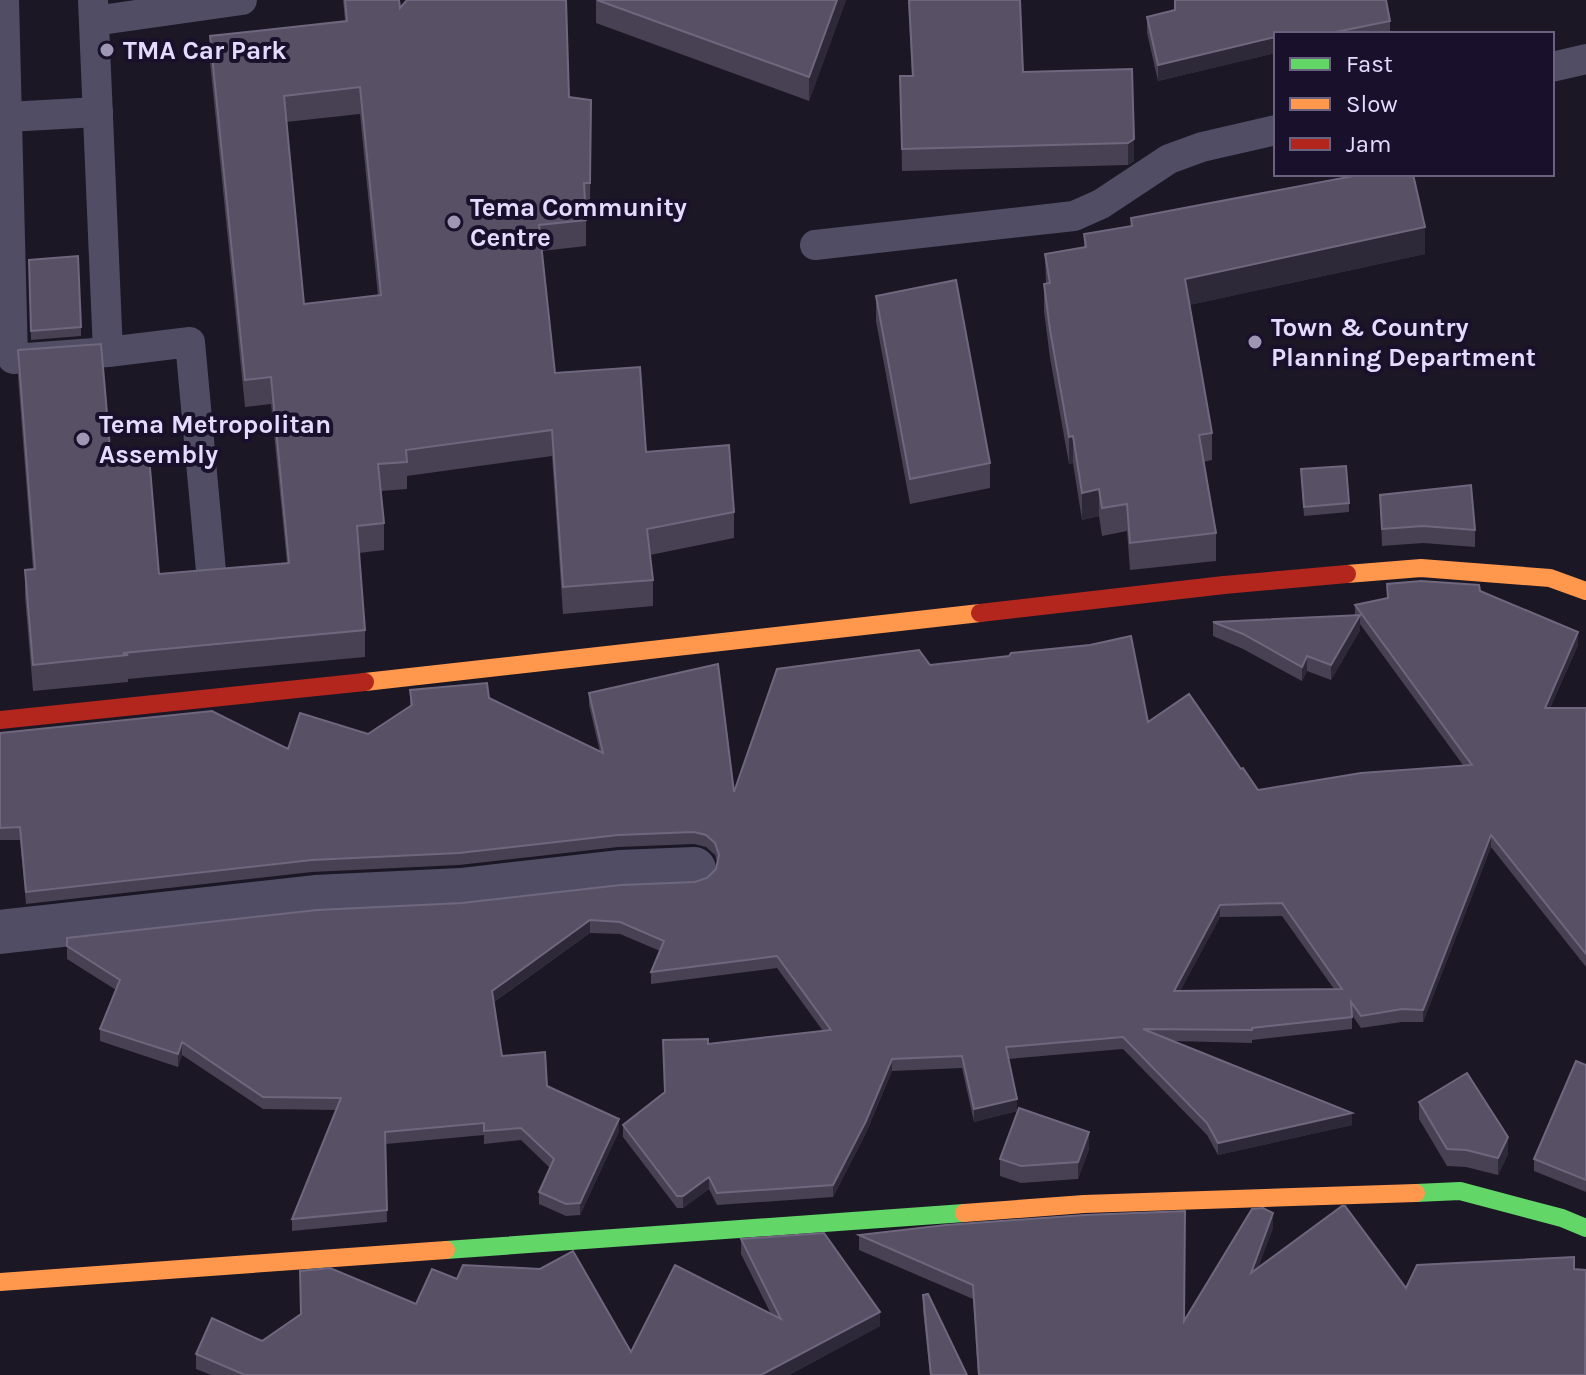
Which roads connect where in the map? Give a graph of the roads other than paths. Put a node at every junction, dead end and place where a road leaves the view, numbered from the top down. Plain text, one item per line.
1 (4, 0) edge
2 (242, 0) edge
3 (94, 11) edge
4 (1586, 59) edge
5 (1554, 67) edge
6 (98, 112) junction
7 (7, 117) junction
8 (1274, 130) edge
9 (815, 245) dead end
10 (108, 352) junction
11 (211, 571) edge
12 (1586, 591) edge
13 (0, 720) edge
14 (694, 869) dead end
15 (0, 932) edge
16 (1586, 1228) edge
17 (0, 1282) edge

1 - 7 lane
2 - 3 lane
3 - 6 lane
4 - 5 lane
6 - 7 lane
6 - 10 lane
7 - 10 lane
8 - 9 lane
10 - 11 lane
12 - 13 street
14 - 15 street
16 - 17 street

